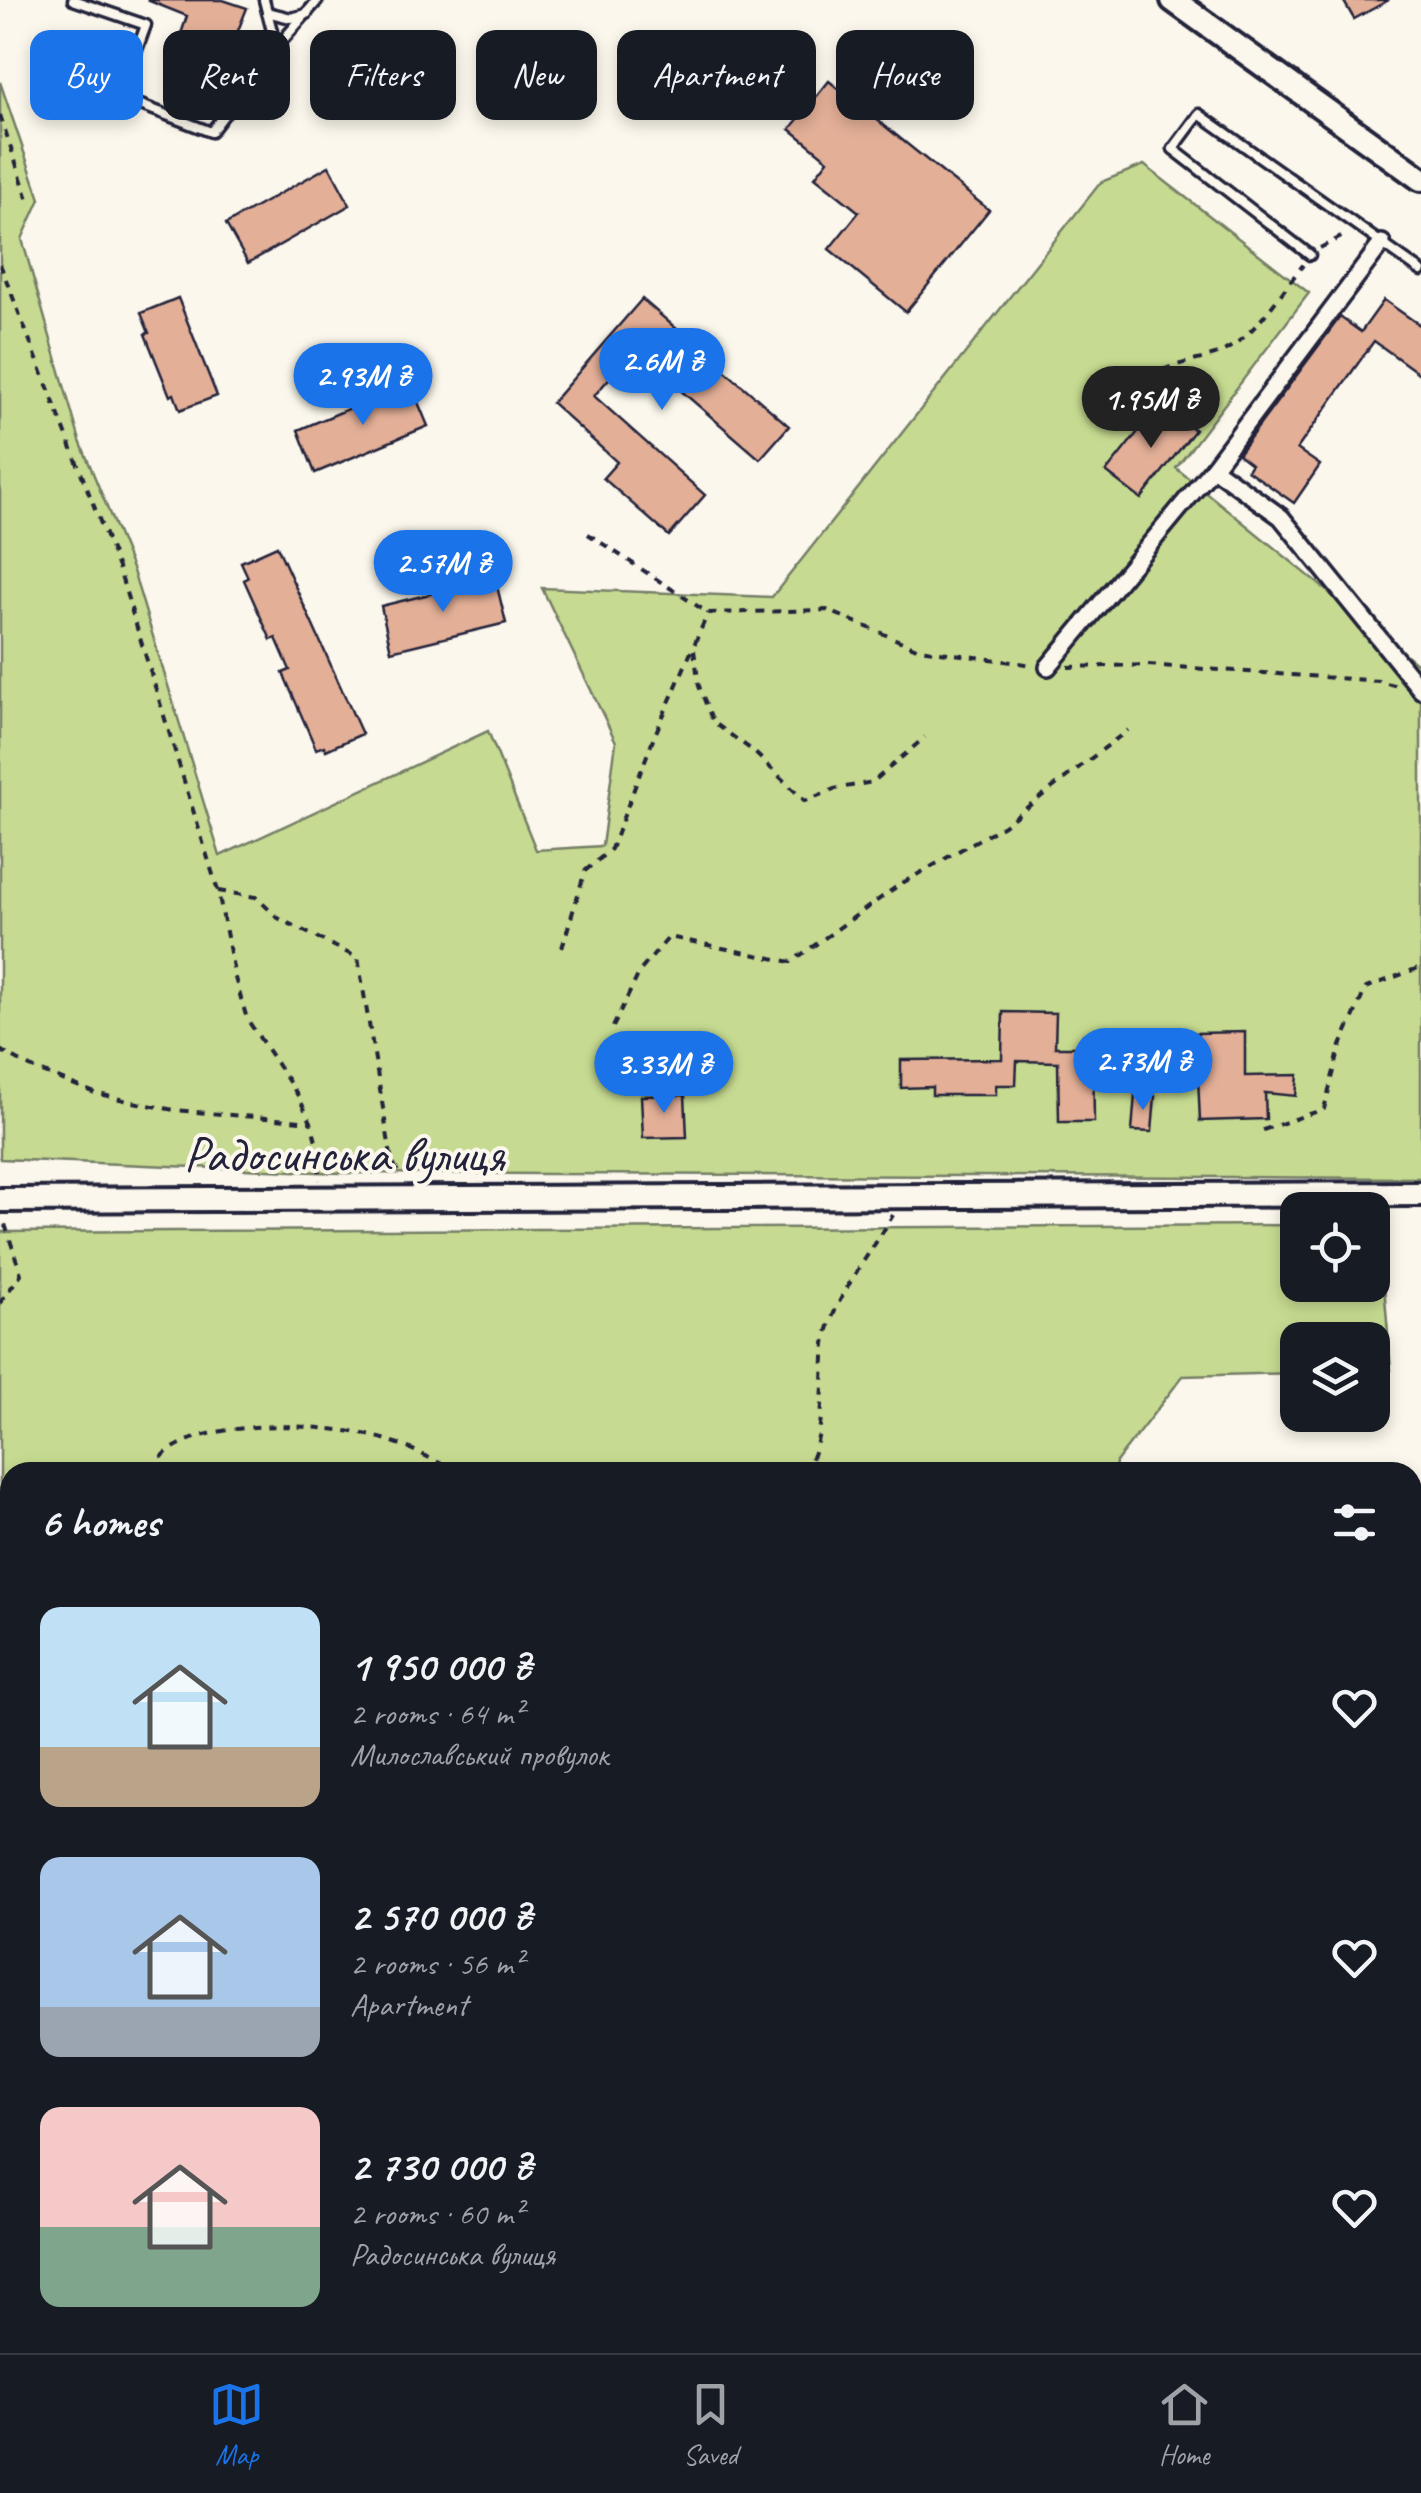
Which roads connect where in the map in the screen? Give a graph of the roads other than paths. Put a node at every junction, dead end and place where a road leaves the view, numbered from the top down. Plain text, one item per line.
1 (73, 0) edge
2 (264, 0) edge
3 (318, 0) edge
4 (1173, 0) edge
5 (267, 12) junction
6 (307, 14) junction
7 (272, 30) edge
8 (290, 32) edge
9 (163, 114) edge
10 (180, 120) edge
11 (220, 120) edge
12 (1421, 179) edge
13 (1382, 243) junction
14 (1310, 255) road end
15 (1421, 270) edge
16 (1212, 468) junction
17 (1048, 667) road end
18 (1414, 689) edge
19 (1421, 1194) edge
20 (0, 1203) edge

1 - 9 lane
2 - 5 lane
3 - 6 lane
4 - 12 main road
5 - 6 lane
5 - 7 lane
6 - 8 lane
10 - 11 lane
13 - 14 lane
13 - 15 lane
13 - 16 street
16 - 17 street
16 - 18 street
19 - 20 main road, Радосинська вулиця

